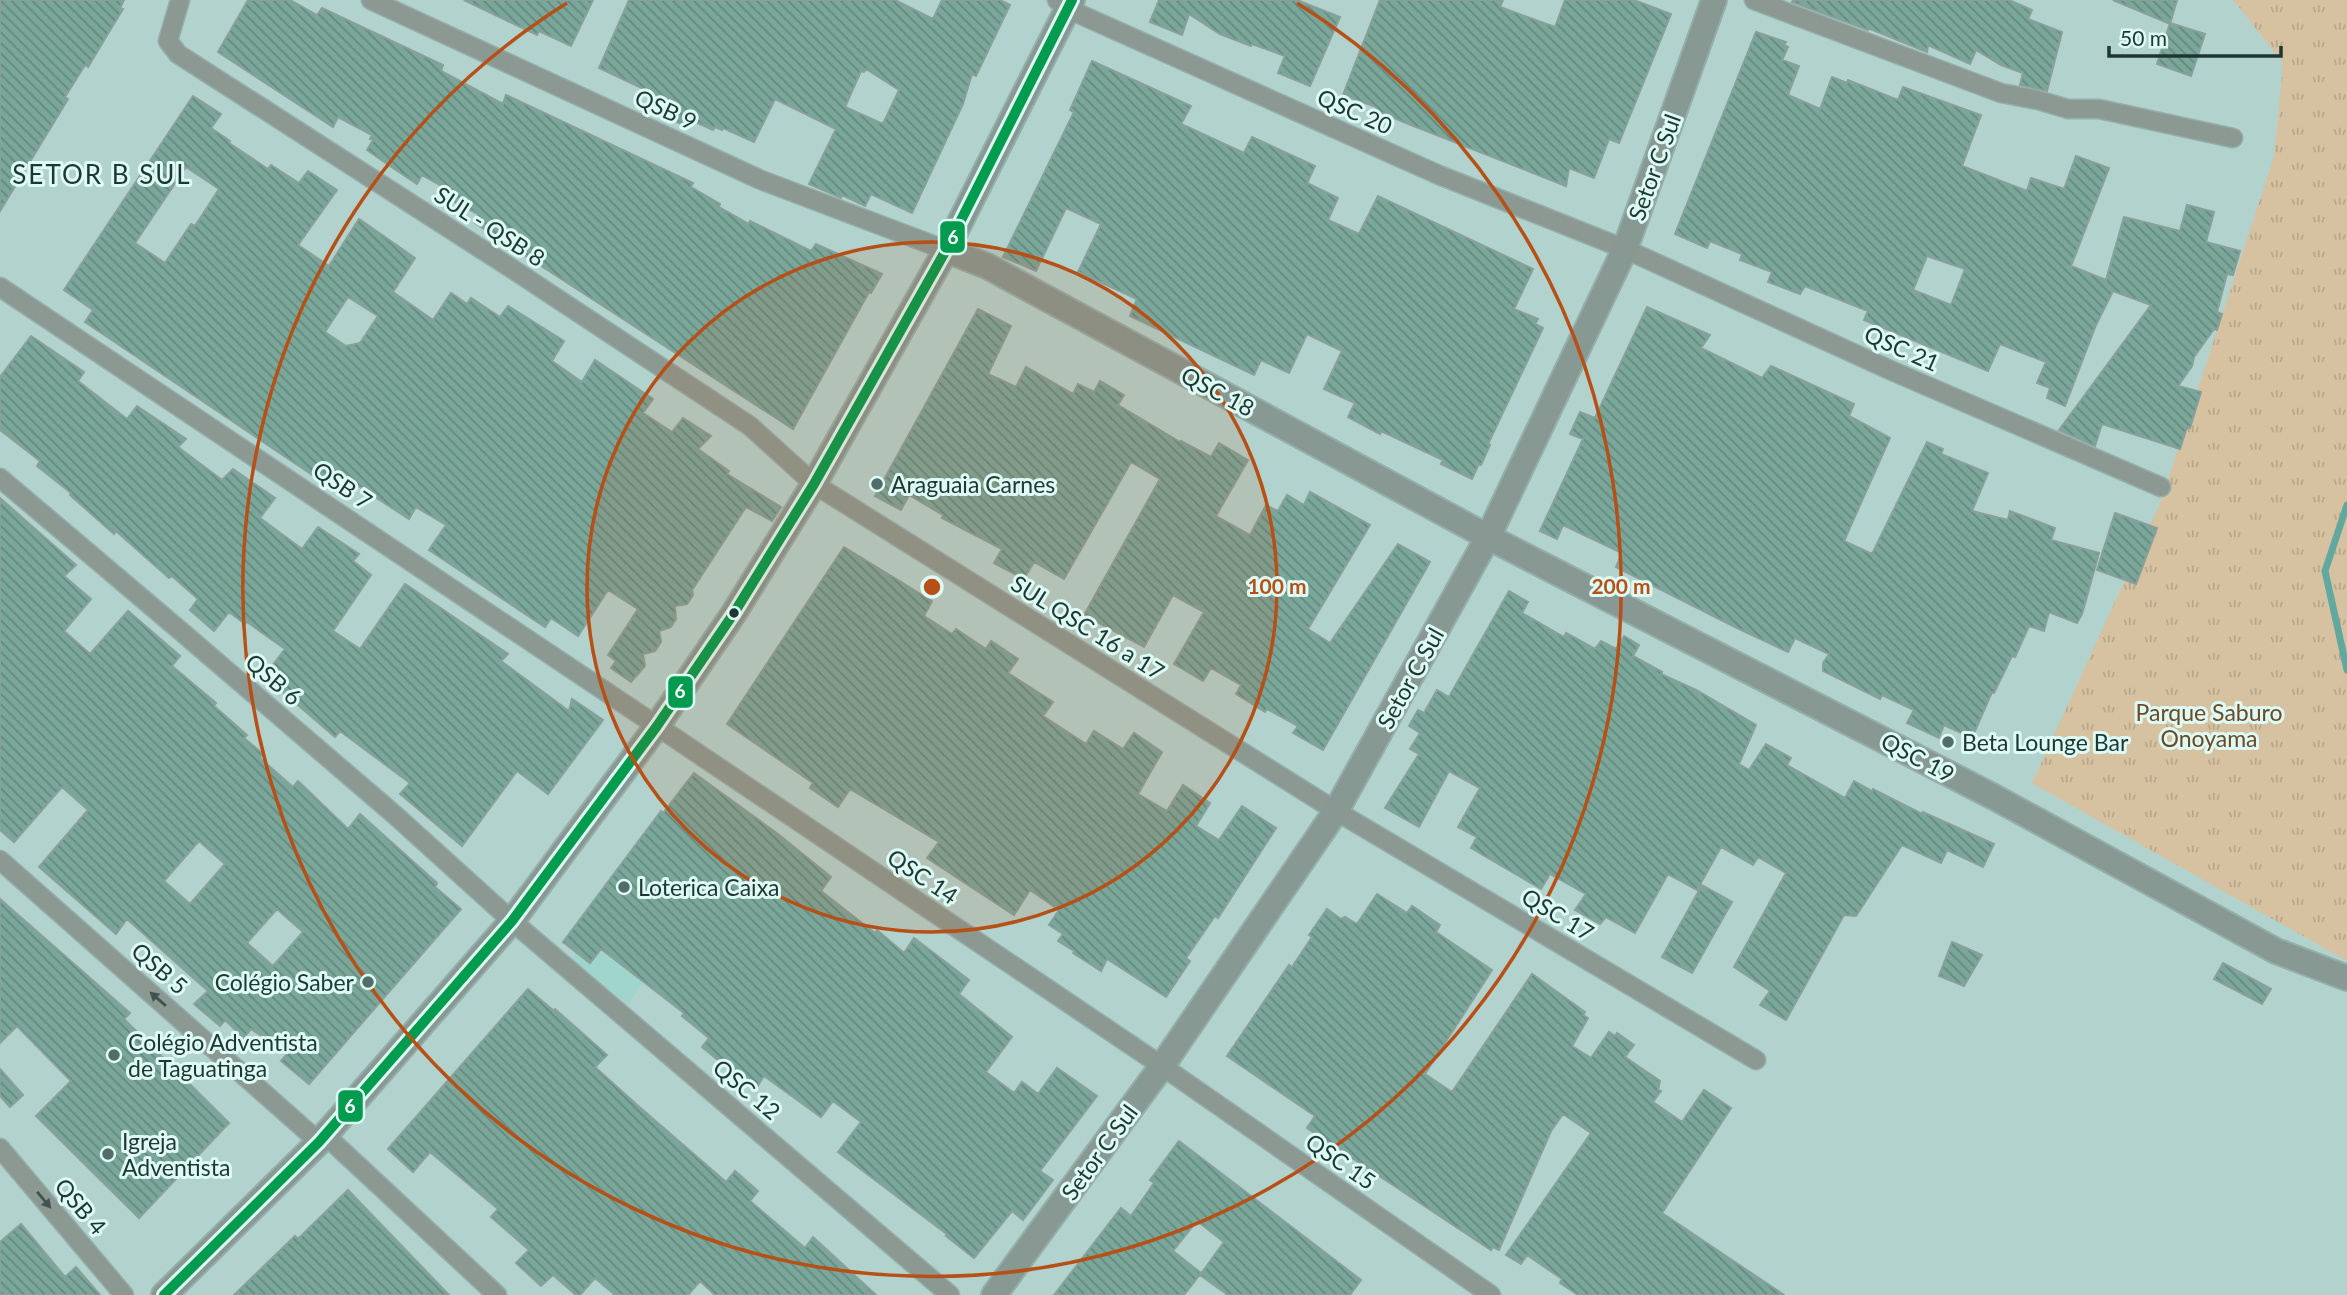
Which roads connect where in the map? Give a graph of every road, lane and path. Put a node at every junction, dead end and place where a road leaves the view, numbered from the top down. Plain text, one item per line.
1 (180, 0) edge
2 (371, 0) edge
3 (1714, 0) edge
4 (1754, 0) edge
5 (1066, 3) edge
6 (2234, 138) dead end
7 (1625, 249) junction
8 (946, 250) junction
9 (0, 287) edge
10 (0, 478) edge
11 (814, 484) junction
12 (2161, 487) dead end
13 (1488, 537) junction
14 (657, 726) junction
15 (1336, 811) junction
16 (0, 860) edge
17 (512, 921) junction
18 (2347, 978) edge
19 (1756, 1060) dead end
20 (1162, 1066) junction
21 (321, 1138) junction
22 (0, 1148) edge
23 (124, 1295) edge
24 (164, 1295) edge
25 (497, 1295) edge
26 (950, 1295) edge
27 (994, 1295) edge
28 (1491, 1295) edge

1 - 11 street, SUL - QSB 8
2 - 8 street, QSB 9
3 - 7 street, Setor C Sul
4 - 6 street
5 - 7 street, QSC 20
5 - 8 street
7 - 12 street, QSC 21
7 - 13 street, Setor C Sul
8 - 11 street
8 - 13 street, QSC 18
9 - 14 street, QSB 7
10 - 17 street, QSB 6
11 - 14 street
11 - 15 street, SUL QSC 16 a 17
13 - 15 street, Setor C Sul
13 - 18 street, QSC 19
14 - 17 street
14 - 20 street, QSC 14
15 - 19 street, QSC 17
15 - 20 street, Setor C Sul
21 -> 16 street, QSB 5
17 - 21 street
17 - 26 street, QSC 12
20 - 27 street, Setor C Sul
20 - 28 street, QSC 15
21 - 24 street
21 - 25 street, QSB 5
22 -> 23 street, QSB 4

